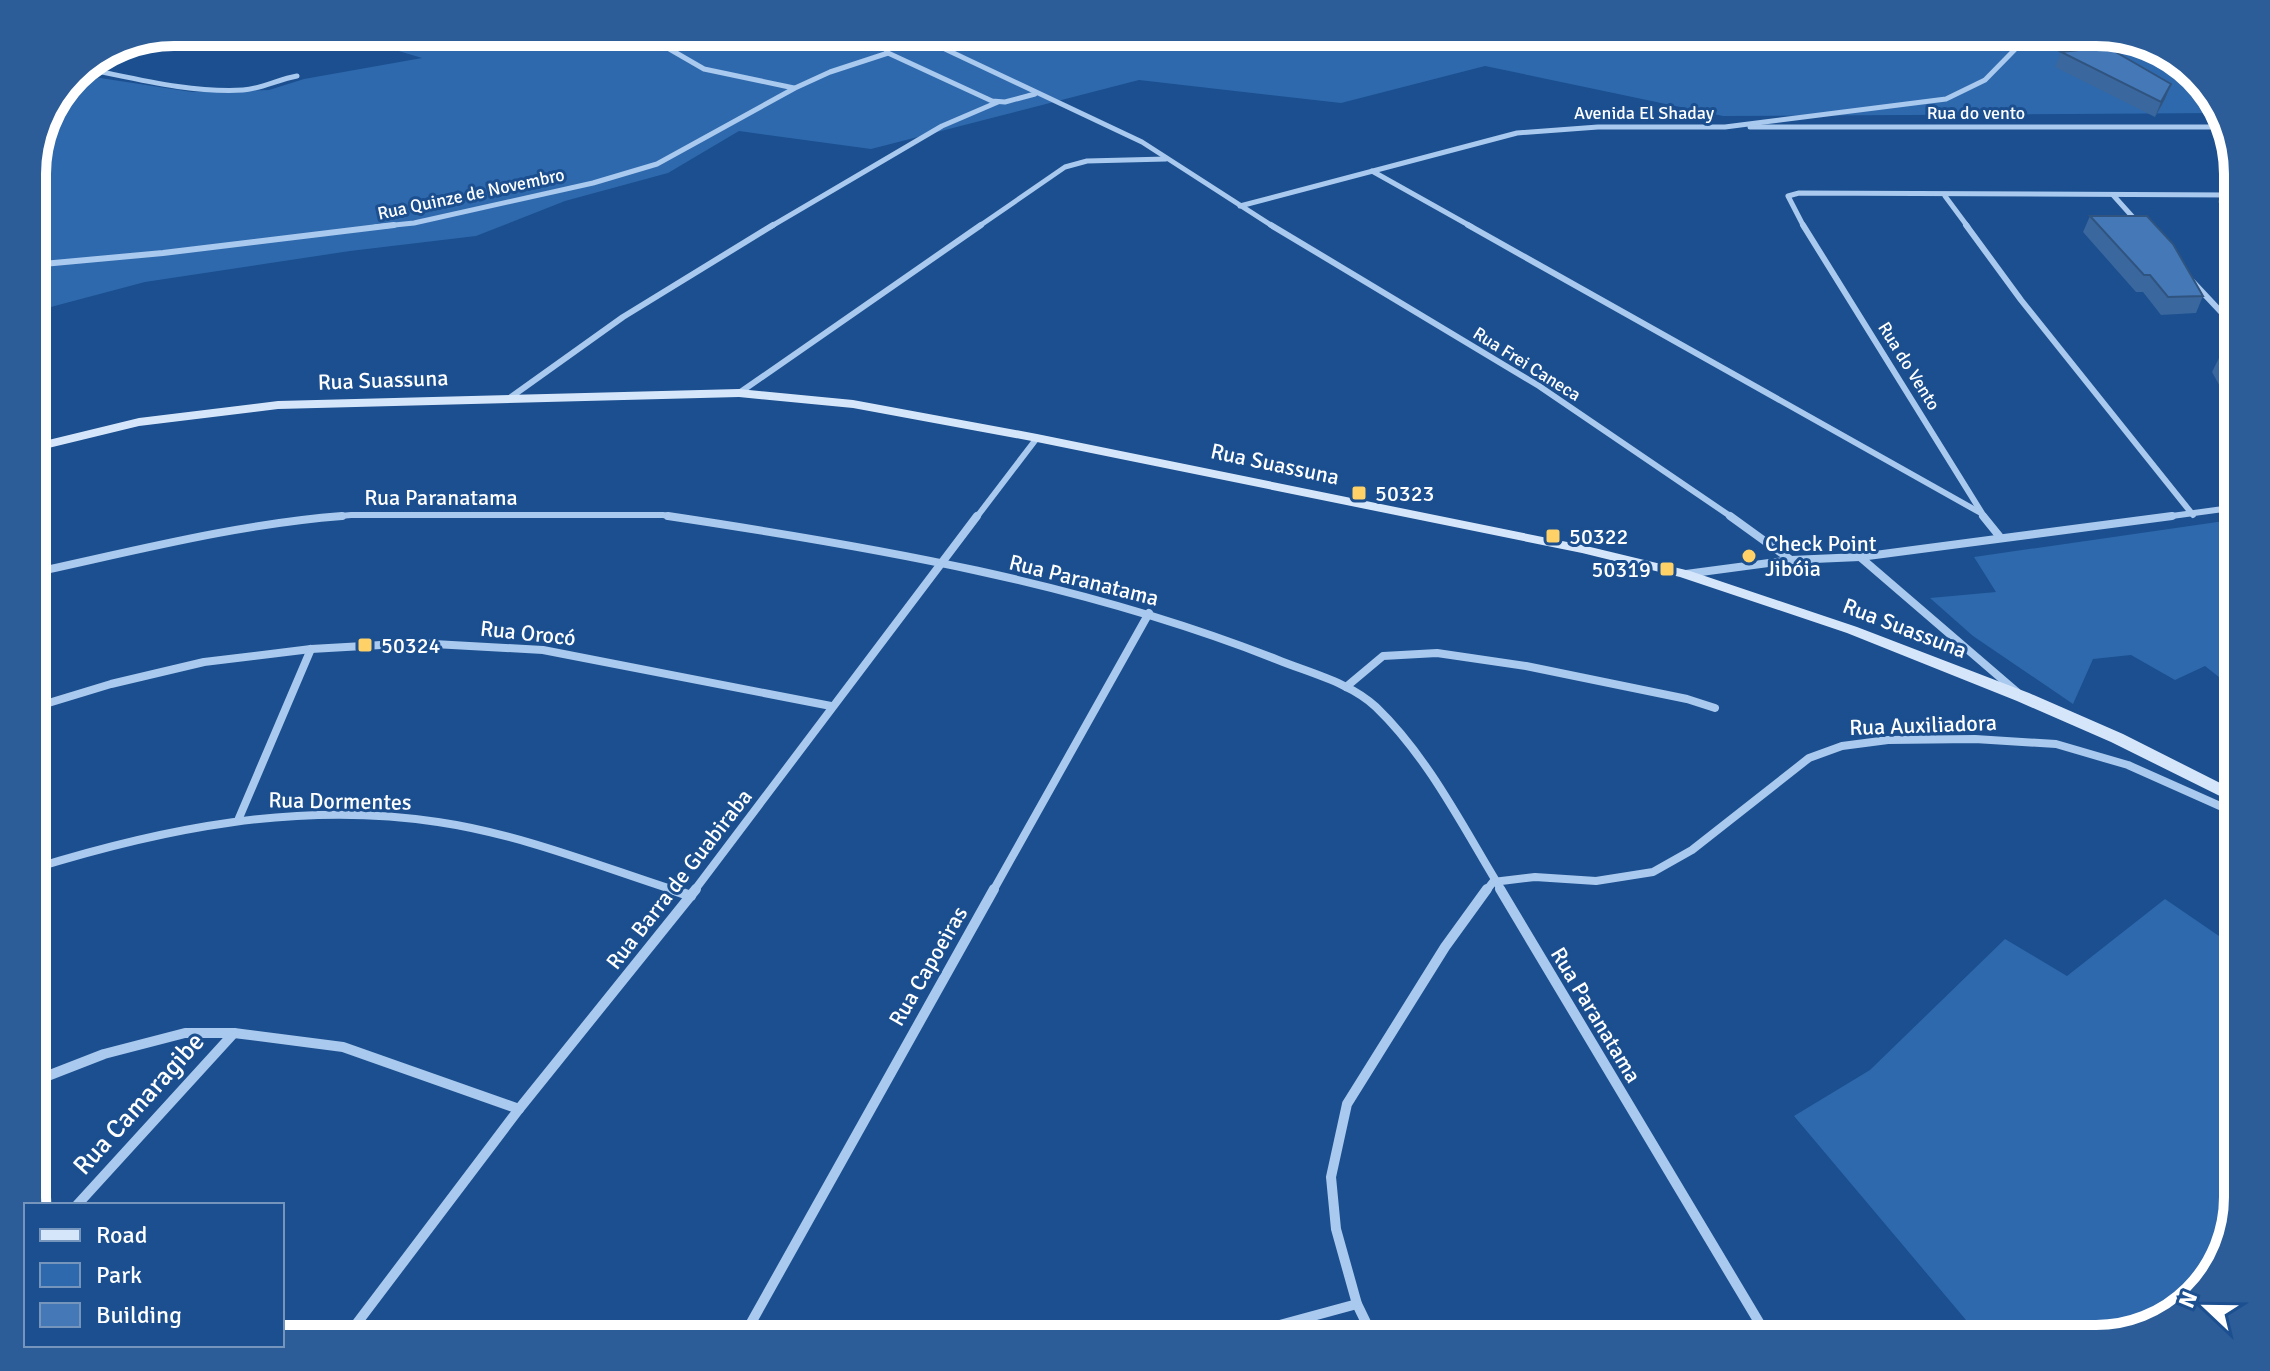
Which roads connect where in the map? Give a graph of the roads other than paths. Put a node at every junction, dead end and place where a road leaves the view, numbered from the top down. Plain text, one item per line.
1 (662, 46) edge
2 (884, 46) edge
3 (938, 46) edge
4 (2019, 46) edge
5 (888, 53) junction
6 (99, 71) edge
7 (297, 76) dead end
8 (795, 88) junction
9 (1036, 94) junction
10 (998, 102) junction
11 (1725, 127) junction
12 (2215, 127) edge
13 (1166, 159) junction
14 (1372, 171) junction
15 (2113, 195) junction
16 (2224, 195) edge
17 (1945, 196) junction
18 (1239, 206) junction
19 (2145, 229) edge
20 (46, 264) edge
21 (2187, 275) edge
22 (2224, 315) edge
23 (739, 393) junction
24 (511, 397) junction
25 (1037, 438) junction
26 (46, 445) edge
27 (2224, 509) edge
28 (1980, 512) junction
29 (2193, 515) junction
30 (2000, 537) junction
31 (1860, 557) junction
32 (1791, 560) junction
33 (939, 567) junction
34 (46, 570) edge
35 (1685, 574) junction
36 (1149, 613) junction
37 (311, 649) junction
38 (1346, 687) junction
39 (2023, 697) junction
40 (46, 704) edge
41 (831, 706) junction
42 (1715, 708) dead end
43 (2224, 792) edge
44 (2224, 808) edge
45 (239, 818) junction
46 (46, 865) edge
47 (1493, 882) junction
48 (691, 896) junction
49 (234, 1033) junction
50 (46, 1077) edge
51 (519, 1109) junction
52 (79, 1203) edge
53 (1357, 1304) junction
54 (356, 1325) edge
55 (750, 1325) edge
56 (1280, 1325) edge
57 (1367, 1325) edge
58 (1761, 1325) edge

1 - 8 street
2 - 5 street
3 - 9 street, Rua Frei Caneca
4 - 11 street, Avenida El Shaday
5 - 8 street, Rua Quinze de Novembro
5 - 10 street
6 - 7 street
8 - 20 street, Rua Quinze de Novembro
9 - 10 street
9 - 13 street, Rua Frei Caneca
10 - 24 street
11 - 12 street, Rua do vento
11 - 14 street, Avenida El Shaday
13 - 18 street, Rua Frei Caneca
13 - 23 street
14 - 18 street, Avenida El Shaday
14 - 28 street
15 - 16 street
15 - 17 street
15 - 19 street
17 - 28 street, Rua do Vento
17 - 29 street
18 - 32 street, Rua Frei Caneca
21 - 22 street
23 - 24 street, Rua Suassuna
23 - 25 street, Rua Suassuna
24 - 26 street, Rua Suassuna
25 - 33 street, Rua Barra de Guabiraba
25 - 35 street, Rua Suassuna
27 - 29 street
28 - 30 street, Rua do Vento
29 - 30 street
30 - 31 street
31 - 32 street
31 - 39 street
32 - 35 street
33 - 34 street, Rua Paranatama
33 - 36 street, Rua Paranatama
33 - 41 street, Rua Barra de Guabiraba
35 - 39 street, Rua Suassuna
36 - 38 street, Rua Paranatama
36 - 55 street, Rua Capoeiras
37 - 40 street, Rua Orocó
37 - 41 street, Rua Orocó
37 - 45 street
38 - 42 street
38 - 47 street, Rua Paranatama
39 - 43 street, Rua Suassuna
41 - 48 street, Rua Barra de Guabiraba
44 - 47 street, Rua Auxiliadora
45 - 46 street, Rua Dormentes
45 - 48 street, Rua Dormentes
47 - 53 street
47 - 58 street, Rua Paranatama
48 - 51 street, Rua Barra de Guabiraba
49 - 50 street
49 - 51 street
49 - 52 street, Rua Camaragibe
51 - 54 street, Rua Barra de Guabiraba
53 - 56 street
53 - 57 street

